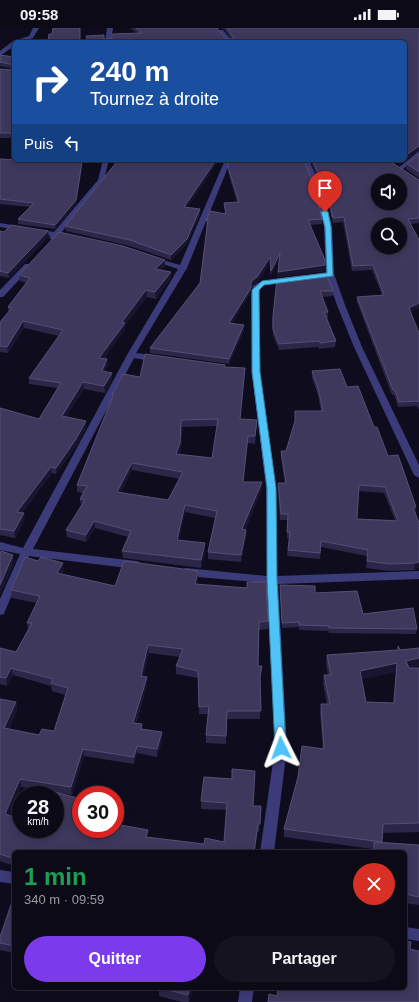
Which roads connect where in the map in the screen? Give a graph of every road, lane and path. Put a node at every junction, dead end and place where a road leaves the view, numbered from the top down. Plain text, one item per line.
1 (36, 28) edge
2 (110, 28) edge
3 (222, 31) edge
4 (21, 40) edge
5 (108, 40) edge
6 (229, 40) edge
7 (12, 44) edge
8 (0, 54) edge
9 (419, 153) edge
10 (106, 162) edge
11 (227, 162) edge
12 (307, 162) edge
13 (401, 170) edge
14 (0, 225) edge
15 (57, 234) junction
16 (81, 239) edge
17 (47, 245) edge
18 (146, 256) edge
19 (31, 262) edge
20 (183, 268) junction
21 (300, 278) edge
22 (0, 296) edge
23 (131, 355) junction
24 (162, 359) edge
25 (419, 475) edge
26 (0, 546) edge
27 (26, 552) junction
28 (145, 567) edge
29 (176, 570) edge
30 (419, 575) edge
31 (272, 580) junction
32 (0, 611) edge
33 (267, 850) edge
34 (0, 876) edge
35 (12, 878) edge
36 (407, 933) edge
37 (419, 935) edge
38 (247, 990) edge
39 (245, 1002) edge

1 - 4 street
2 - 5 street
3 - 6 street
7 - 8 street
9 - 13 street
10 - 15 street
11 - 20 street
12 - 25 street
14 - 15 street
15 - 16 street
15 - 17 street
18 - 20 street
19 - 22 street
20 - 23 street
21 - 31 street
23 - 24 street
23 - 27 street
26 - 27 street
27 - 28 street
27 - 32 street
29 - 31 street
30 - 31 street
31 - 33 street
34 - 35 street
36 - 37 street
38 - 39 street

